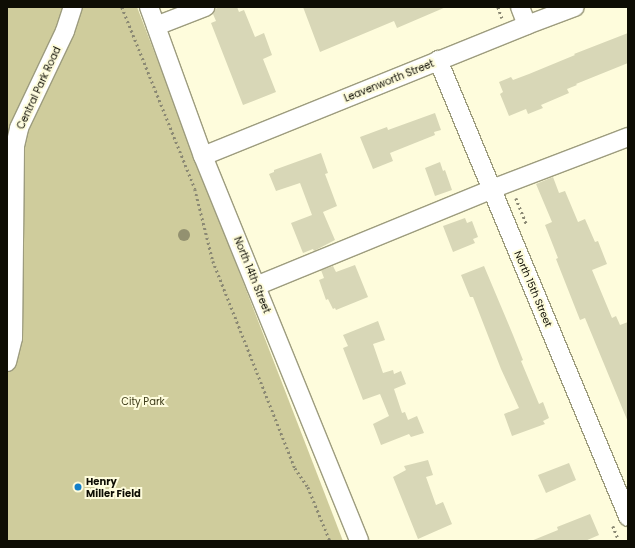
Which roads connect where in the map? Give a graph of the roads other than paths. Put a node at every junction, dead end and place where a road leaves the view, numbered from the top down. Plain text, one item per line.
1 (73, 7) edge
2 (149, 7) edge
3 (205, 7) edge
4 (520, 7) edge
5 (575, 7) edge
6 (527, 24) junction
7 (156, 26) junction
8 (438, 60) junction
9 (628, 137) edge
10 (203, 156) junction
11 (492, 189) junction
12 (256, 286) junction
13 (7, 362) edge
14 (628, 517) edge
15 (360, 541) edge

1 - 13 street, Central Park Road
2 - 7 street, North 14th Street
3 - 7 street
4 - 6 street
5 - 6 street, Leavenworth Street
6 - 8 street, Leavenworth Street
7 - 10 street, North 14th Street
8 - 10 street, Leavenworth Street
8 - 11 street, North 15th Street
9 - 11 street
10 - 12 street, North 14th Street
11 - 12 street
11 - 14 street, North 15th Street
12 - 15 street, North 14th Street

